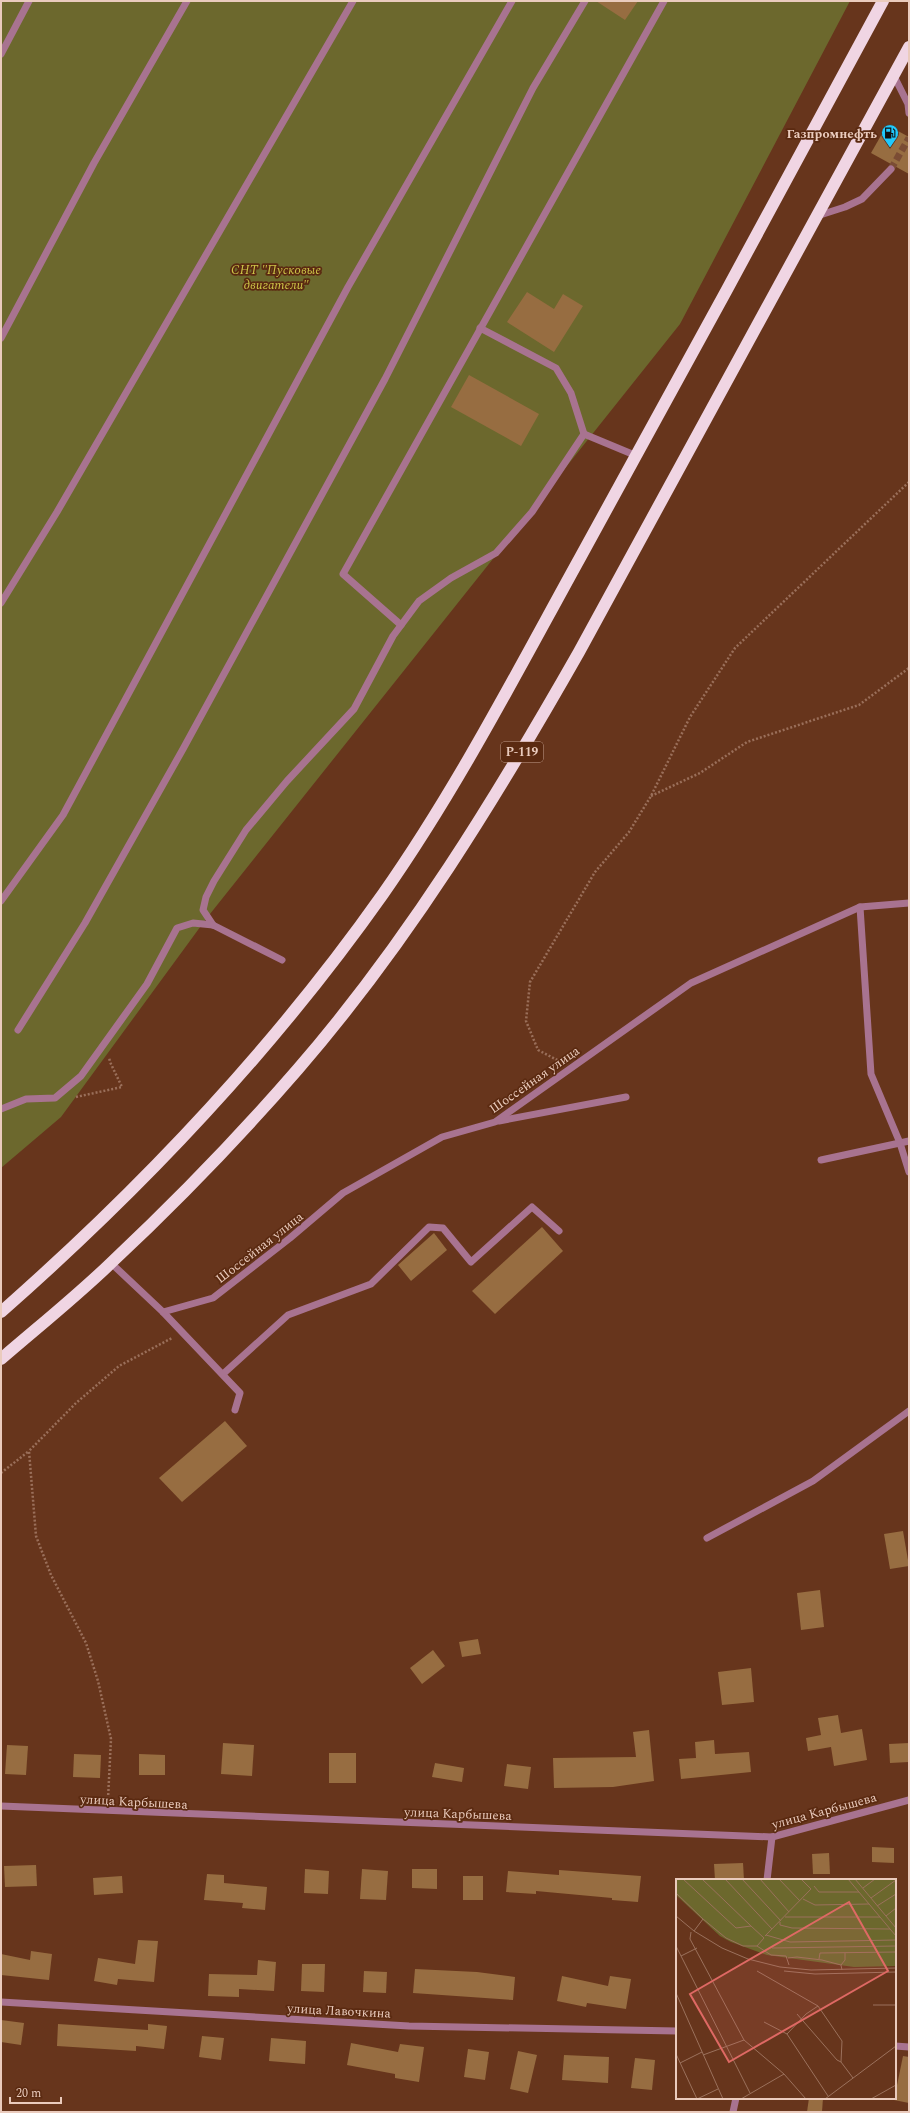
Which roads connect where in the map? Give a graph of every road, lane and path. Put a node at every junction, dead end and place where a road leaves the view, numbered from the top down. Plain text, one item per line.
1 (29, 1) edge
2 (187, 1) edge
3 (353, 1) edge
4 (512, 1) edge
5 (585, 1) edge
6 (664, 1) edge
7 (883, 1) edge
8 (909, 47) edge
9 (1, 54) edge
10 (894, 76) junction
11 (909, 112) edge
12 (891, 169) tunnel mouth
13 (817, 216) junction
14 (480, 328) junction
15 (1, 338) edge
16 (584, 434) junction
17 (636, 456) junction
18 (909, 482) edge
19 (1, 603) edge
20 (401, 625) junction
21 (909, 668) edge
22 (651, 796) junction
23 (1, 901) edge
24 (909, 903) edge
25 (860, 907) junction
26 (213, 925) junction
27 (282, 960) dead end
28 (18, 1030) dead end
29 (107, 1039) junction
30 (571, 1068) junction
31 (626, 1097) dead end
32 (55, 1098) junction
33 (1, 1109) edge
34 (495, 1122) junction
35 (909, 1141) edge
36 (900, 1143) junction
37 (821, 1160) dead end
38 (909, 1172) edge
39 (559, 1231) dead end
40 (111, 1263) junction
41 (1, 1312) edge
42 (163, 1312) junction
43 (182, 1332) junction
44 (1, 1359) edge
45 (223, 1374) junction
46 (235, 1410) dead end
47 (909, 1411) edge
48 (29, 1452) junction
49 (1, 1473) edge
50 (707, 1538) dead end
51 (909, 1800) edge
52 (1, 1806) edge
53 (107, 1812) junction
54 (772, 1838) junction
55 (767, 1879) edge
56 (1, 2002) edge
57 (676, 2031) edge
58 (896, 2046) edge
59 (909, 2047) edge
60 (736, 2099) edge
61 (733, 2112) edge

1 - 9 street
2 - 15 street
3 - 19 street
4 - 23 street
5 - 28 street
6 - 14 street
7 - 17 highway
8 - 10 highway, Р-119
10 - 11 street
10 - 13 highway, Р-119
12 - 13 street
13 - 40 highway, Р-119
14 - 16 street
14 - 20 street
16 - 17 street
16 - 20 street
17 - 41 highway
18 - 22 path
20 - 26 street
21 - 22 path
22 - 30 path
24 - 25 street, Шоссейная улица
25 - 30 street, Шоссейная улица
25 - 36 street
26 - 27 street
26 - 29 street
29 - 32 street
29 - 32 path
30 - 34 street, Шоссейная улица
31 - 34 street
32 - 33 street
34 - 42 street, Шоссейная улица
35 - 36 street
36 - 37 street
36 - 38 street
39 - 45 street
40 - 42 street
40 - 44 highway, Р-119
42 - 43 street
43 - 45 street
43 - 48 path
45 - 46 street
47 - 50 street
48 - 49 path
48 - 53 path
51 - 54 street, улица Карбышева
52 - 53 street, улица Карбышева
53 - 54 street, улица Карбышева
54 - 55 street
56 - 57 street, улица Лавочкина
58 - 59 street
60 - 61 street

